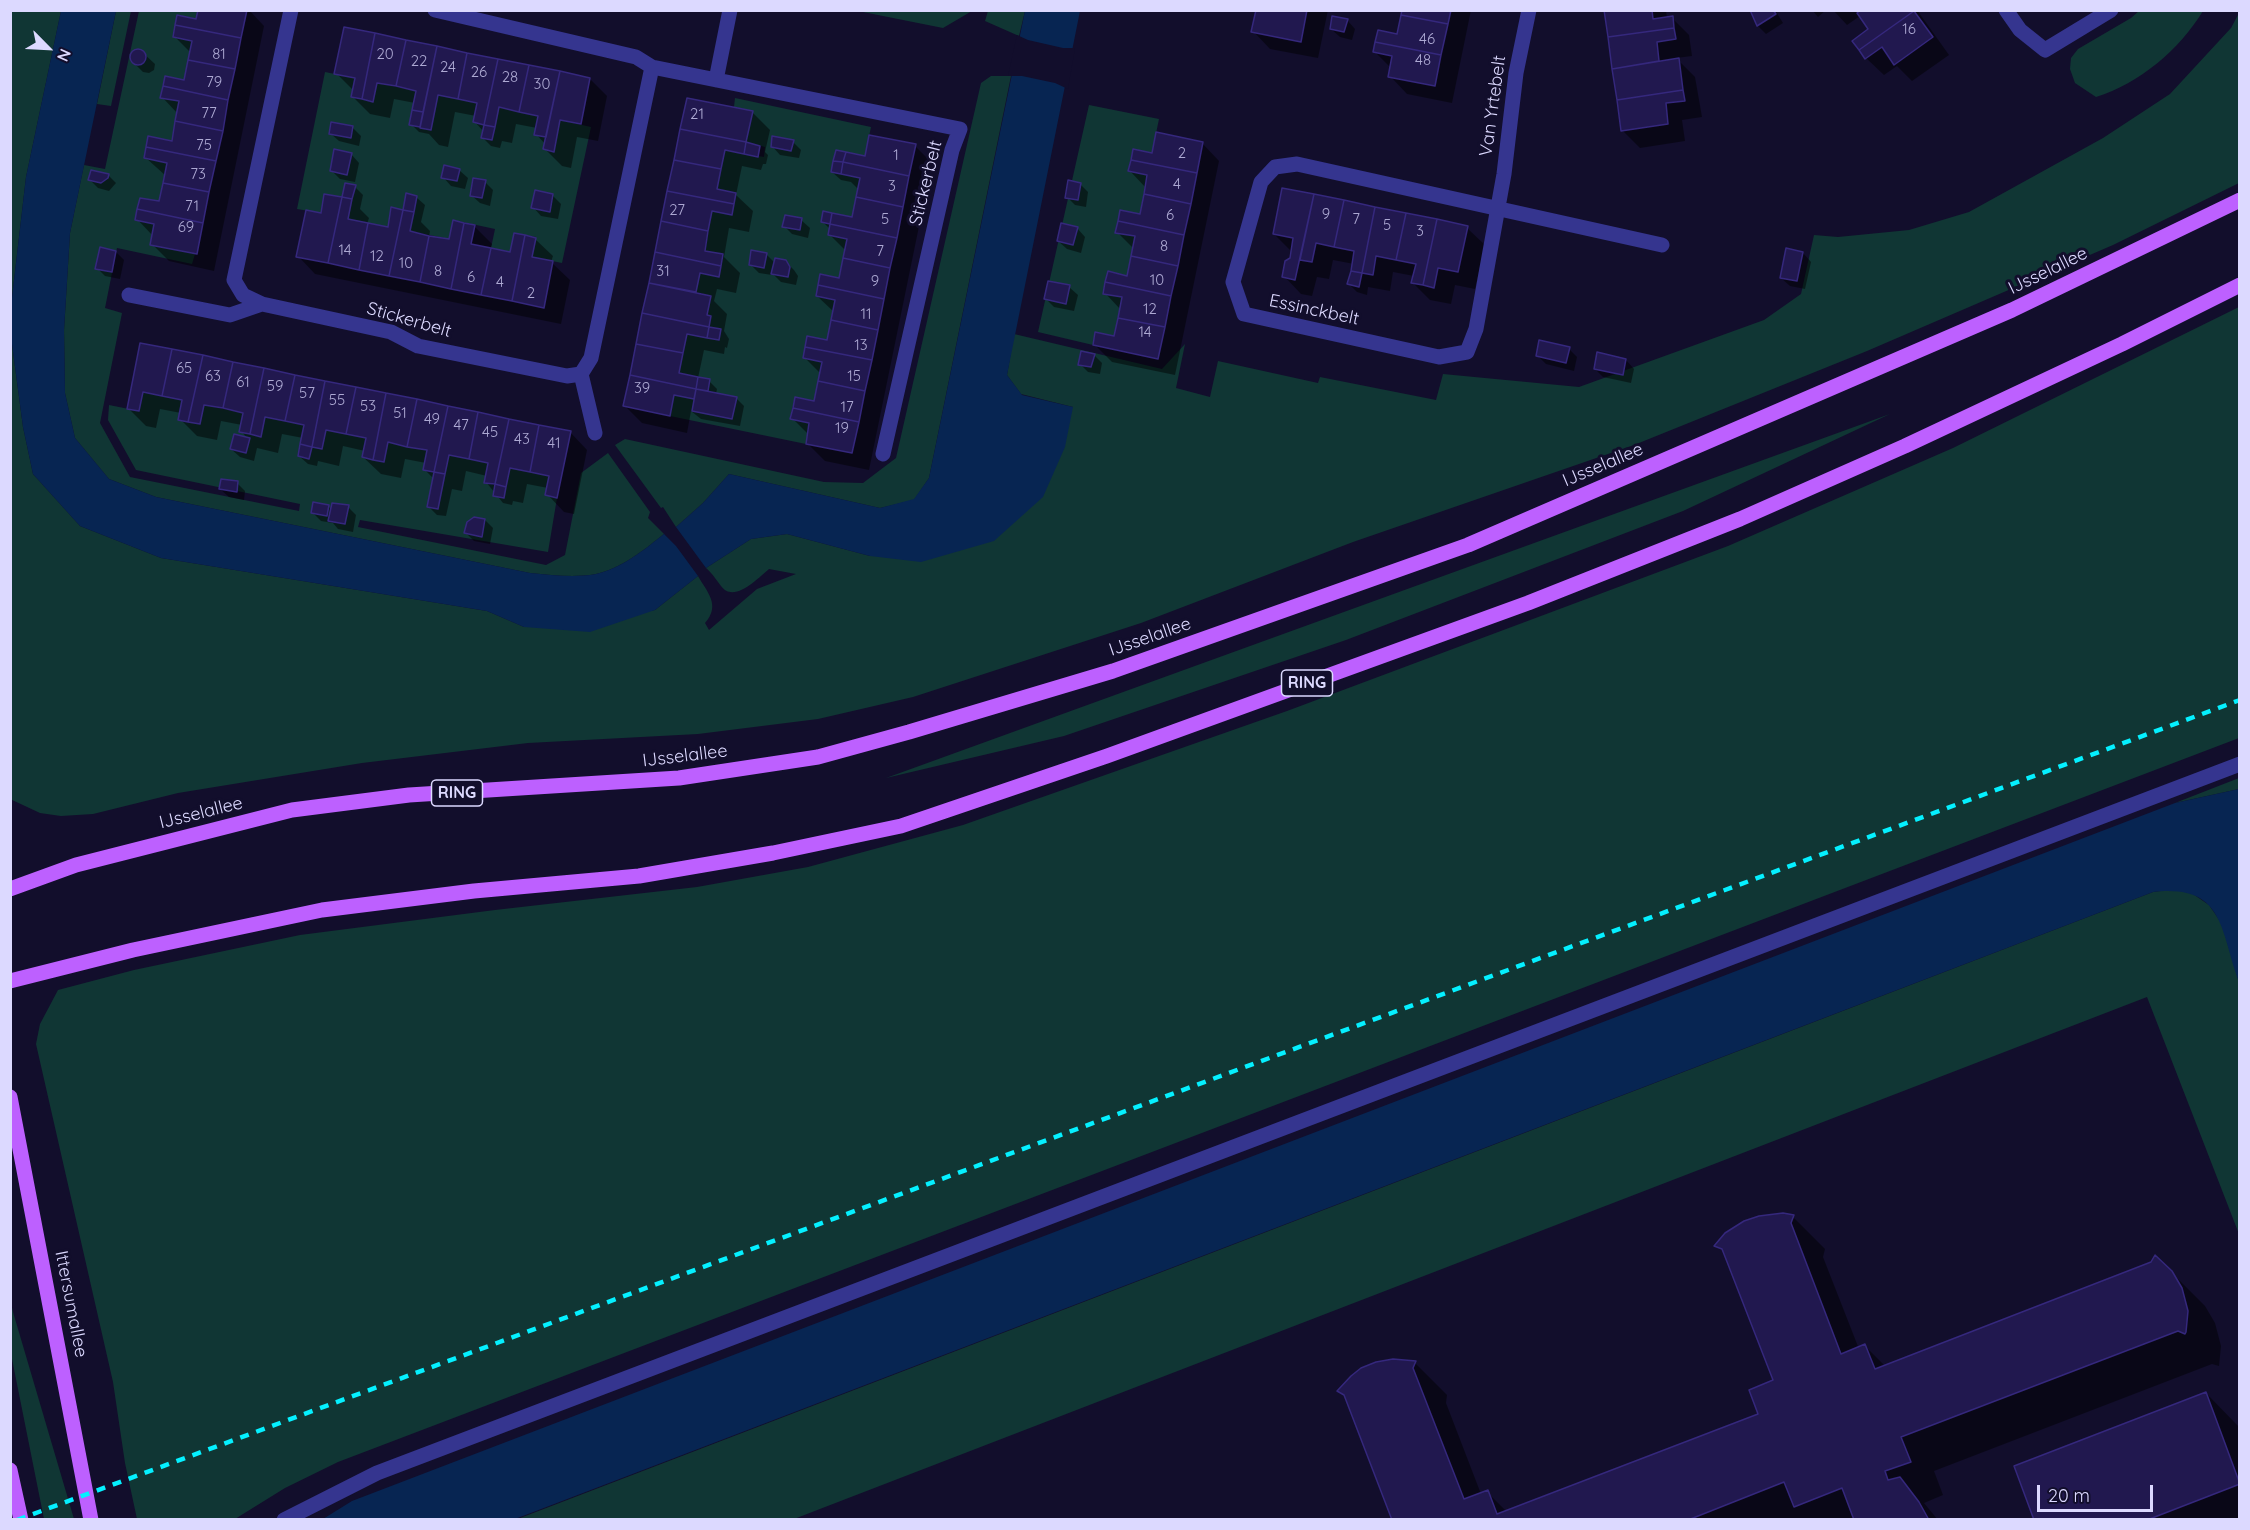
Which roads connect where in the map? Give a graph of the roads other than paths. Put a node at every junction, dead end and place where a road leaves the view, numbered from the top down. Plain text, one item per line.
1 (291, 10) edge
2 (435, 10) edge
3 (730, 10) edge
4 (1529, 10) edge
5 (2006, 10) edge
6 (2111, 10) edge
7 (652, 67) junction
8 (716, 80) junction
9 (2240, 200) edge
10 (1497, 208) junction
11 (1662, 245) dead end
12 (2240, 285) edge
13 (129, 295) dead end
14 (262, 304) junction
15 (581, 374) junction
16 (595, 433) dead end
17 (884, 454) dead end
18 (2240, 764) edge
19 (10, 889) edge
20 (10, 981) edge
21 (10, 1097) edge
22 (10, 1470) edge
23 (21, 1520) edge
24 (91, 1520) edge
25 (284, 1520) edge

1 - 14 street, Stickerbelt
2 - 7 street, Stickerbelt
3 - 8 street
4 - 10 street, Van Yrtebelt
5 - 6 street
7 - 8 street, Stickerbelt
7 - 15 street
8 - 17 street, Stickerbelt
9 - 19 main road, IJsselallee / RING
10 - 10 street, Essinckbelt
10 - 11 street, Essinckbelt
12 - 20 main road, RING
13 - 14 street
14 - 15 street, Stickerbelt
15 - 16 street
18 - 25 street
21 - 24 main road, Ittersumallee
22 - 23 main road

